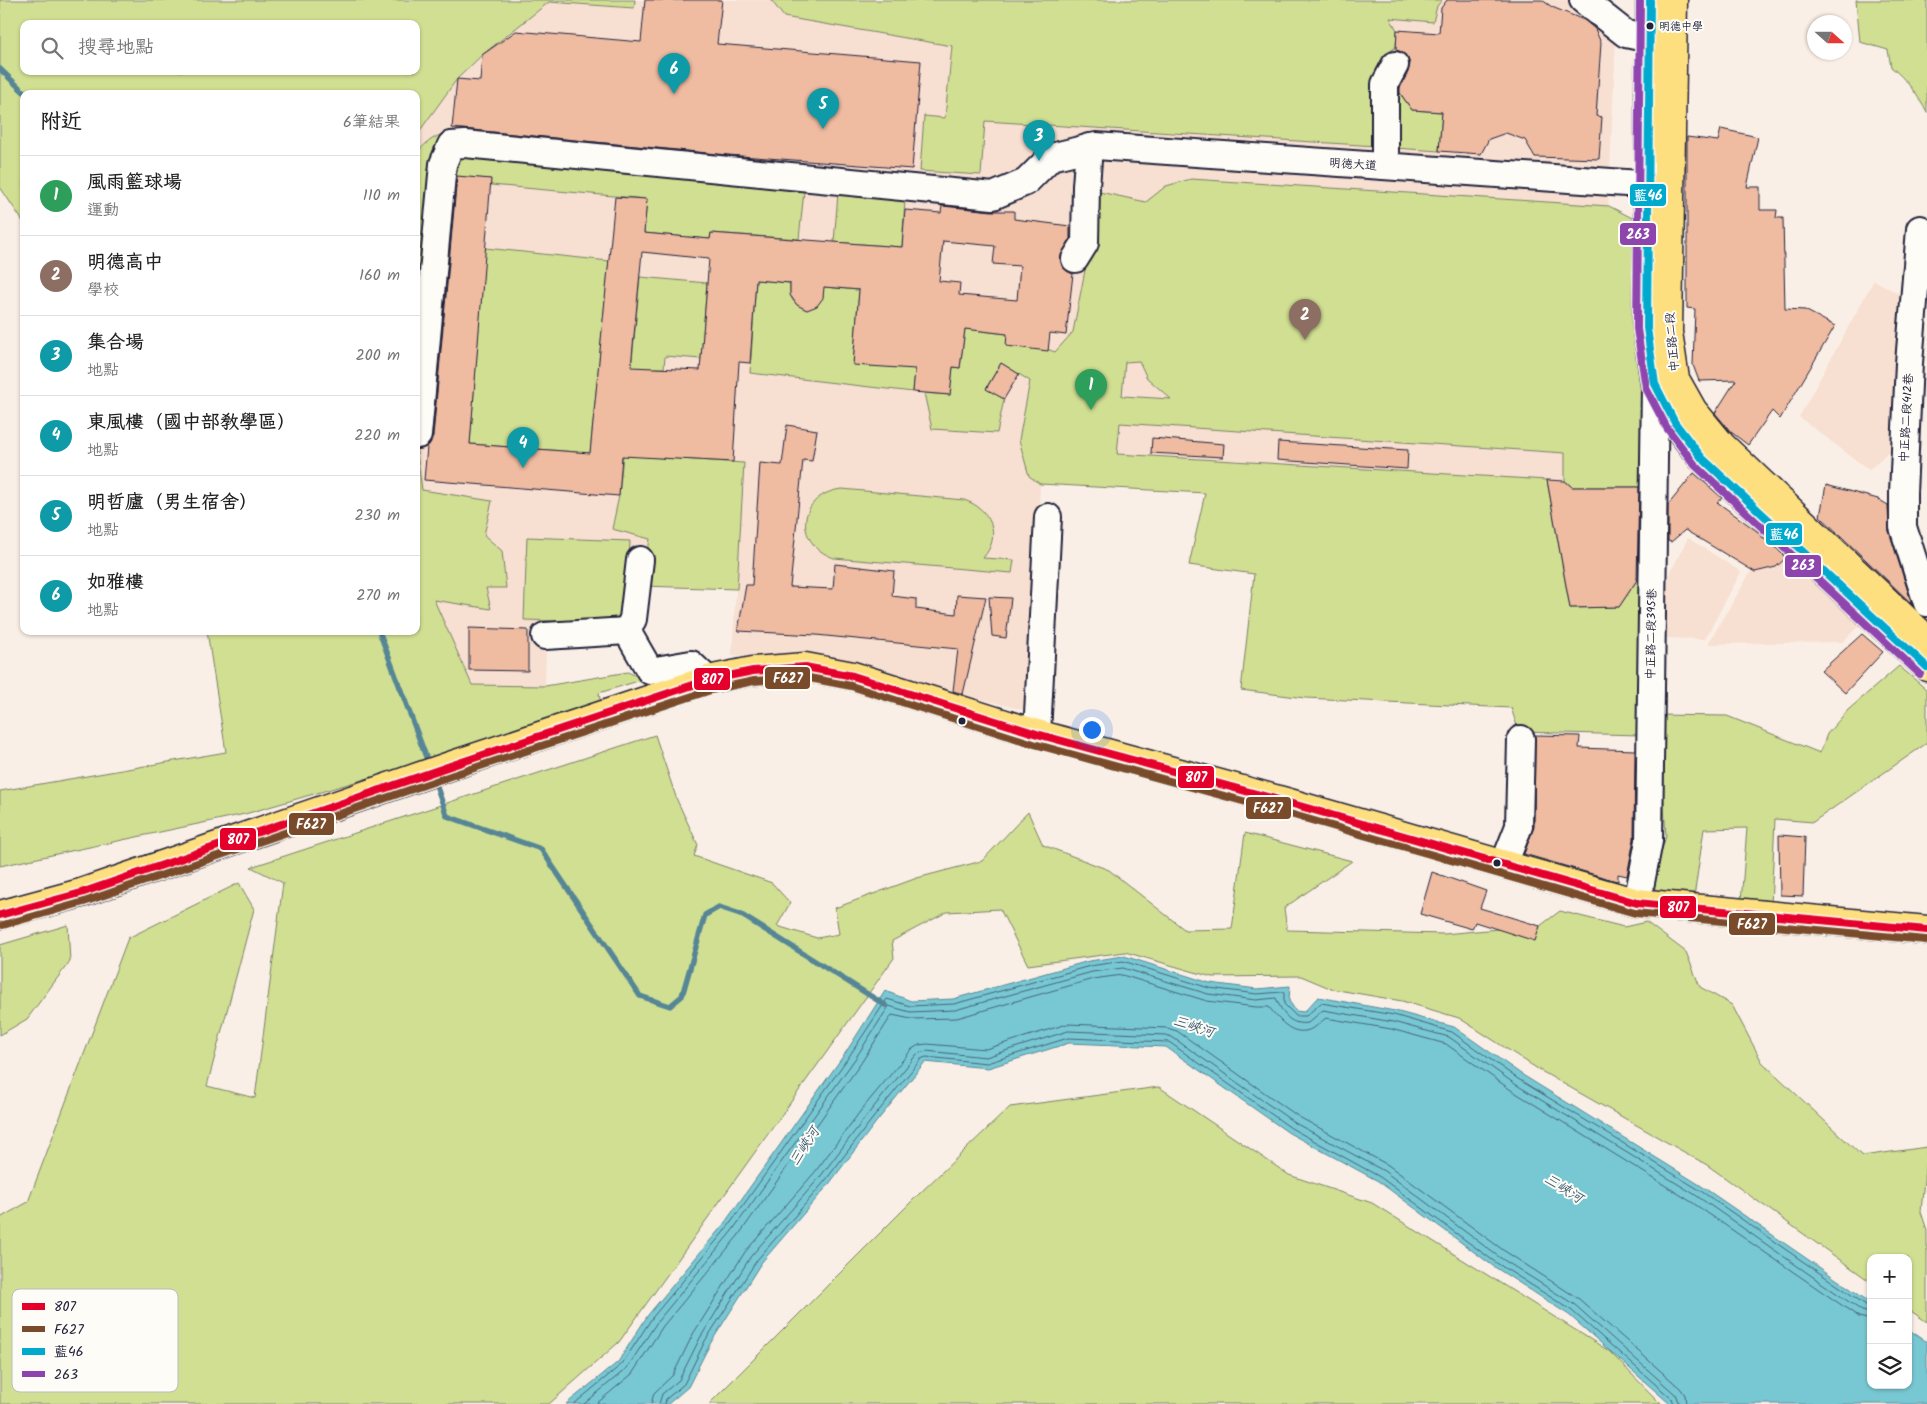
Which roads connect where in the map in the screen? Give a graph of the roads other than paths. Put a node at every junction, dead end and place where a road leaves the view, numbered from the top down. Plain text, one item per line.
1 (1584, 0) edge
2 (1650, 0) edge
3 (1673, 0) edge
4 (1650, 39) junction
5 (1395, 65) dead end
6 (1092, 146) junction
7 (1385, 166) junction
8 (1659, 185) junction
9 (1920, 229) dead end
10 (1075, 259) dead end
11 (1665, 382) junction
12 (420, 413) edge
13 (1048, 517) dead end
14 (640, 560) dead end
15 (1927, 603) edge
16 (1925, 630) edge
17 (627, 631) junction
18 (545, 636) dead end
19 (1927, 667) edge
20 (708, 680) junction
21 (1037, 734) junction
22 (1520, 740) dead end
23 (1504, 864) junction
24 (1638, 903) junction
25 (0, 915) edge
26 (1927, 930) edge

1 - 4 street
2 - 4 main road, 中正路二段
3 - 8 main road, 中正路二段
4 - 8 main road, 中正路二段
5 - 7 street
6 - 7 street, 明德大道
6 - 10 street
6 - 12 street, 明德大道
7 - 8 street, 明德大道
8 - 11 main road, 中正路二段
9 - 15 street, 中正路二段412巷
11 - 16 main road, 中正路二段
11 - 19 main road, 中正路二段
11 - 24 street, 中正路二段395巷
13 - 21 street
14 - 17 street
17 - 18 street
17 - 20 street
20 - 21 main road
20 - 25 main road
21 - 23 main road
22 - 23 street
23 - 24 main road
24 - 26 main road

